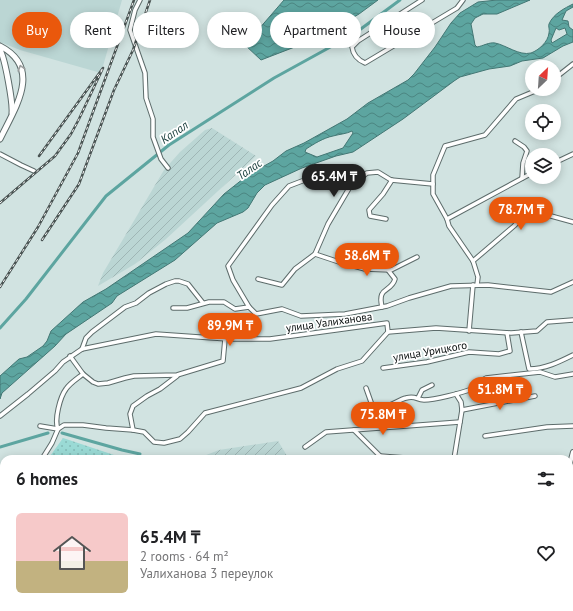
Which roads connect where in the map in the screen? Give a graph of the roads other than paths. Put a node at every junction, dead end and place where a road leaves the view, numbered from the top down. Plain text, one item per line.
1 (140, 0) edge
2 (422, 0) edge
3 (463, 0) edge
4 (0, 46) edge
5 (0, 50) edge
6 (12, 53) junction
7 (4, 59) junction
8 (573, 64) edge
9 (561, 73) edge
10 (9, 89) junction
11 (22, 89) junction
12 (525, 95) edge
13 (10, 118) junction
14 (0, 139) edge
15 (515, 141) dead end
16 (0, 154) edge
17 (573, 154) edge
18 (561, 160) edge
19 (168, 168) dead end
20 (34, 171) dead end
21 (525, 176) edge
22 (360, 178) junction
23 (522, 178) junction
24 (392, 180) junction
25 (433, 184) junction
26 (447, 218) junction
27 (386, 219) dead end
28 (573, 222) edge
29 (315, 254) junction
30 (417, 257) dead end
31 (473, 261) junction
32 (388, 270) junction
33 (258, 279) dead end
34 (573, 282) edge
35 (475, 285) junction
36 (203, 303) junction
37 (249, 307) junction
38 (382, 307) junction
39 (173, 308) dead end
40 (573, 320) edge
41 (469, 331) junction
42 (388, 332) junction
43 (521, 332) junction
44 (507, 333) junction
45 (225, 339) junction
46 (82, 349) junction
47 (573, 355) edge
48 (70, 356) junction
49 (383, 368) dead end
50 (83, 374) junction
51 (573, 374) edge
52 (178, 375) junction
53 (432, 385) dead end
54 (366, 388) dead end
55 (456, 394) junction
56 (535, 396) dead end
57 (418, 398) junction
58 (462, 410) junction
59 (0, 416) edge
60 (460, 422) junction
61 (40, 426) dead end
62 (573, 426) edge
63 (58, 429) junction
64 (133, 430) junction
65 (354, 430) junction
66 (485, 436) dead end
67 (305, 448) dead end
68 (44, 455) edge
69 (378, 455) edge
70 (455, 455) edge

1 - 19 street
2 - 3 street
4 - 6 main road
5 - 7 main road
6 - 7 main road
11 -> 6 main road
7 - 10 main road
8 - 9 street
10 - 11 main road
10 - 13 main road
11 - 13 main road
12 - 25 street
13 - 14 main road
15 - 23 street
16 - 20 street
17 - 18 street
21 - 23 street
22 - 24 street
22 - 29 street
22 - 37 street
23 - 26 street
24 - 25 street
24 - 27 street
25 - 26 street
26 - 31 street
28 - 31 street
29 - 32 street
29 - 33 street
30 - 32 street
31 - 35 street
32 - 38 street
34 - 35 street, улица Уалиханова
35 - 38 street, улица Уалиханова
35 - 41 street
36 - 37 street, улица Уалиханова
36 - 39 street, улица Уалиханова
36 - 46 street
37 - 38 street, улица Уалиханова
40 - 43 street, улица Урицкого
41 - 42 street, улица Урицкого
41 - 44 street, улица Урицкого
42 - 45 street, улица Уалиханова
42 - 64 street
43 - 44 street, улица Урицкого
43 - 47 street
44 - 49 street, улица Урицкого
45 - 46 street, улица Уалиханова
45 - 52 street
46 - 48 street, улица Уалиханова
48 - 50 street
48 - 59 street, улица Уалиханова
50 - 52 street
50 - 63 street
51 - 55 street
52 - 64 street
53 - 57 street
54 - 57 street
55 - 57 street
55 - 58 street
56 - 58 street
58 - 60 street
60 - 65 street
60 - 70 street
61 - 63 street
62 - 66 street
63 - 64 street
63 - 68 street
65 - 67 street
65 - 69 street

